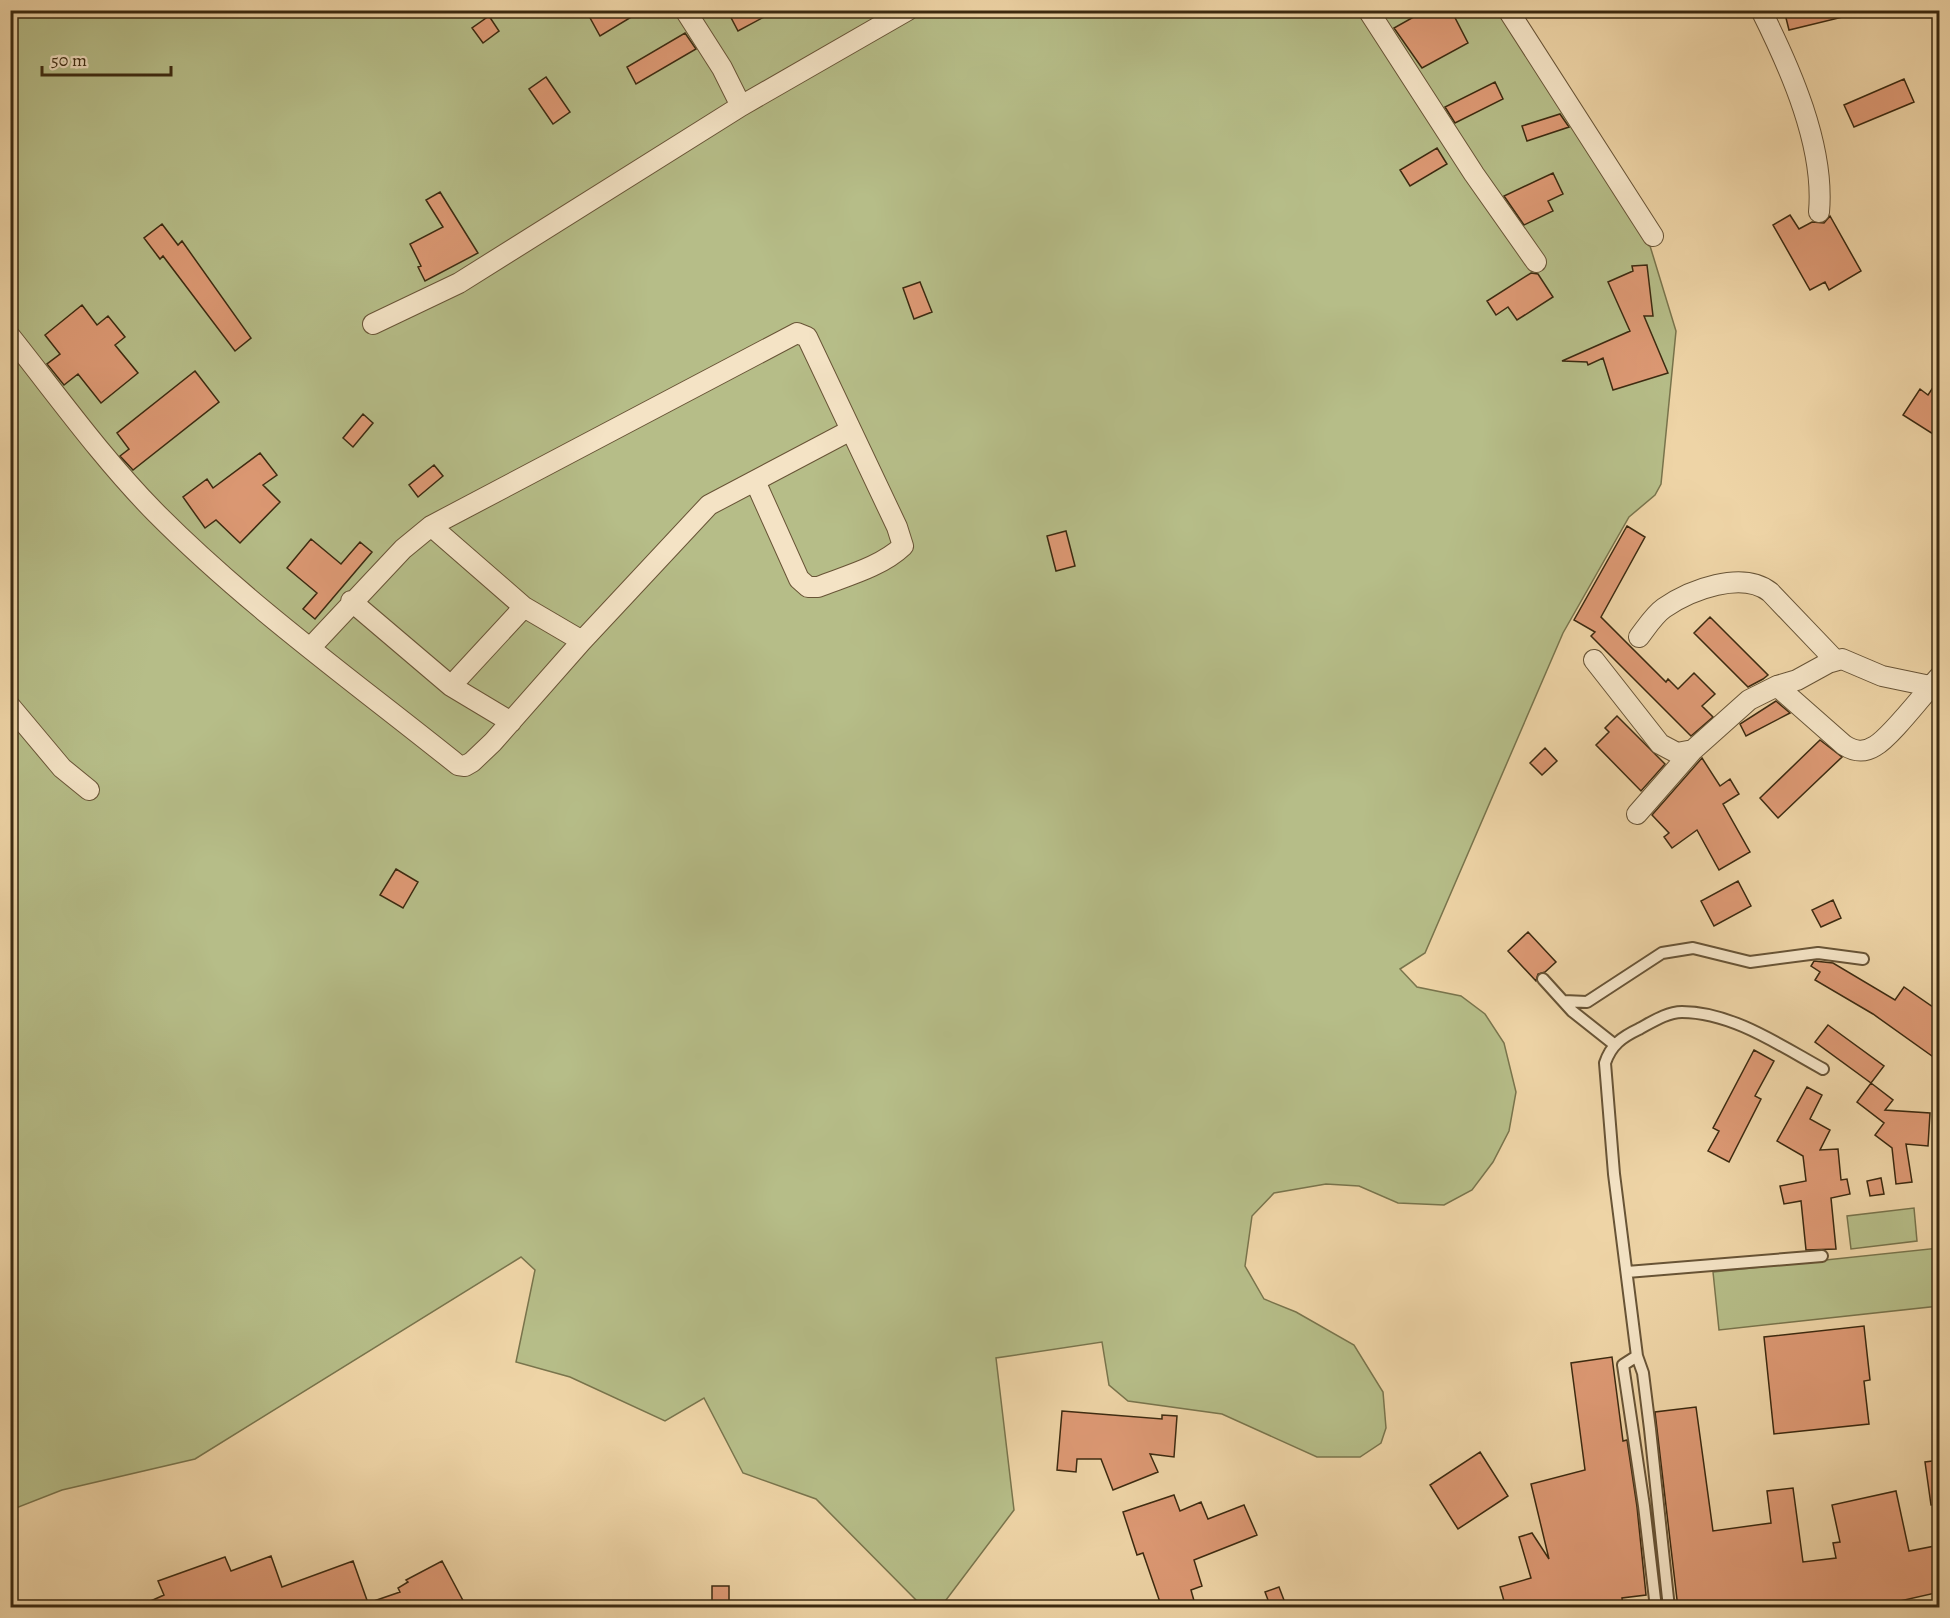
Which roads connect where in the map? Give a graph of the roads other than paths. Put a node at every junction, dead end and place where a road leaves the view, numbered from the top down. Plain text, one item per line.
1 (685, 10) edge
2 (908, 10) edge
3 (1368, 10) edge
4 (1508, 10) edge
5 (1761, 10) edge
6 (741, 106) junction
7 (1819, 212) dead end
8 (1653, 236) dead end
9 (1536, 262) dead end
10 (374, 324) dead end
11 (10, 336) edge
12 (851, 430) junction
13 (754, 481) junction
14 (431, 526) junction
15 (351, 602) junction
16 (524, 607) junction
17 (1639, 637) dead end
18 (582, 641) junction
19 (311, 647) junction
20 (1594, 660) dead end
21 (1834, 660) junction
22 (1935, 681) edge
23 (452, 686) junction
24 (1777, 686) junction
25 (10, 706) edge
26 (511, 722) junction
27 (1693, 750) junction
28 (89, 790) dead end
29 (1637, 814) dead end
30 (1863, 959) dead end
31 (1543, 979) dead end
32 (1564, 1001) junction
33 (1615, 1045) junction
34 (1823, 1069) dead end
35 (1822, 1257) dead end
36 (1627, 1272) junction
37 (1637, 1356) junction
38 (1656, 1608) edge
39 (1670, 1608) edge

1 - 6 street
2 - 6 street
3 - 9 street
4 - 8 street
5 - 7 street
6 - 10 street
11 - 19 street
12 - 13 street
12 - 13 street
12 - 14 street
13 - 18 street
14 - 15 street
14 - 16 street
15 - 19 street
15 - 23 street
16 - 18 street
16 - 23 street
17 - 21 street
18 - 26 street
19 - 26 street
20 - 27 street
21 - 22 street
21 - 24 street
22 - 24 street
23 - 26 street
24 - 27 street
25 - 28 street
27 - 29 street
30 - 32 lane
31 - 32 lane
32 - 33 lane
33 - 34 lane
33 - 36 lane
35 - 36 lane
36 - 37 lane
37 - 38 lane
37 - 39 lane

